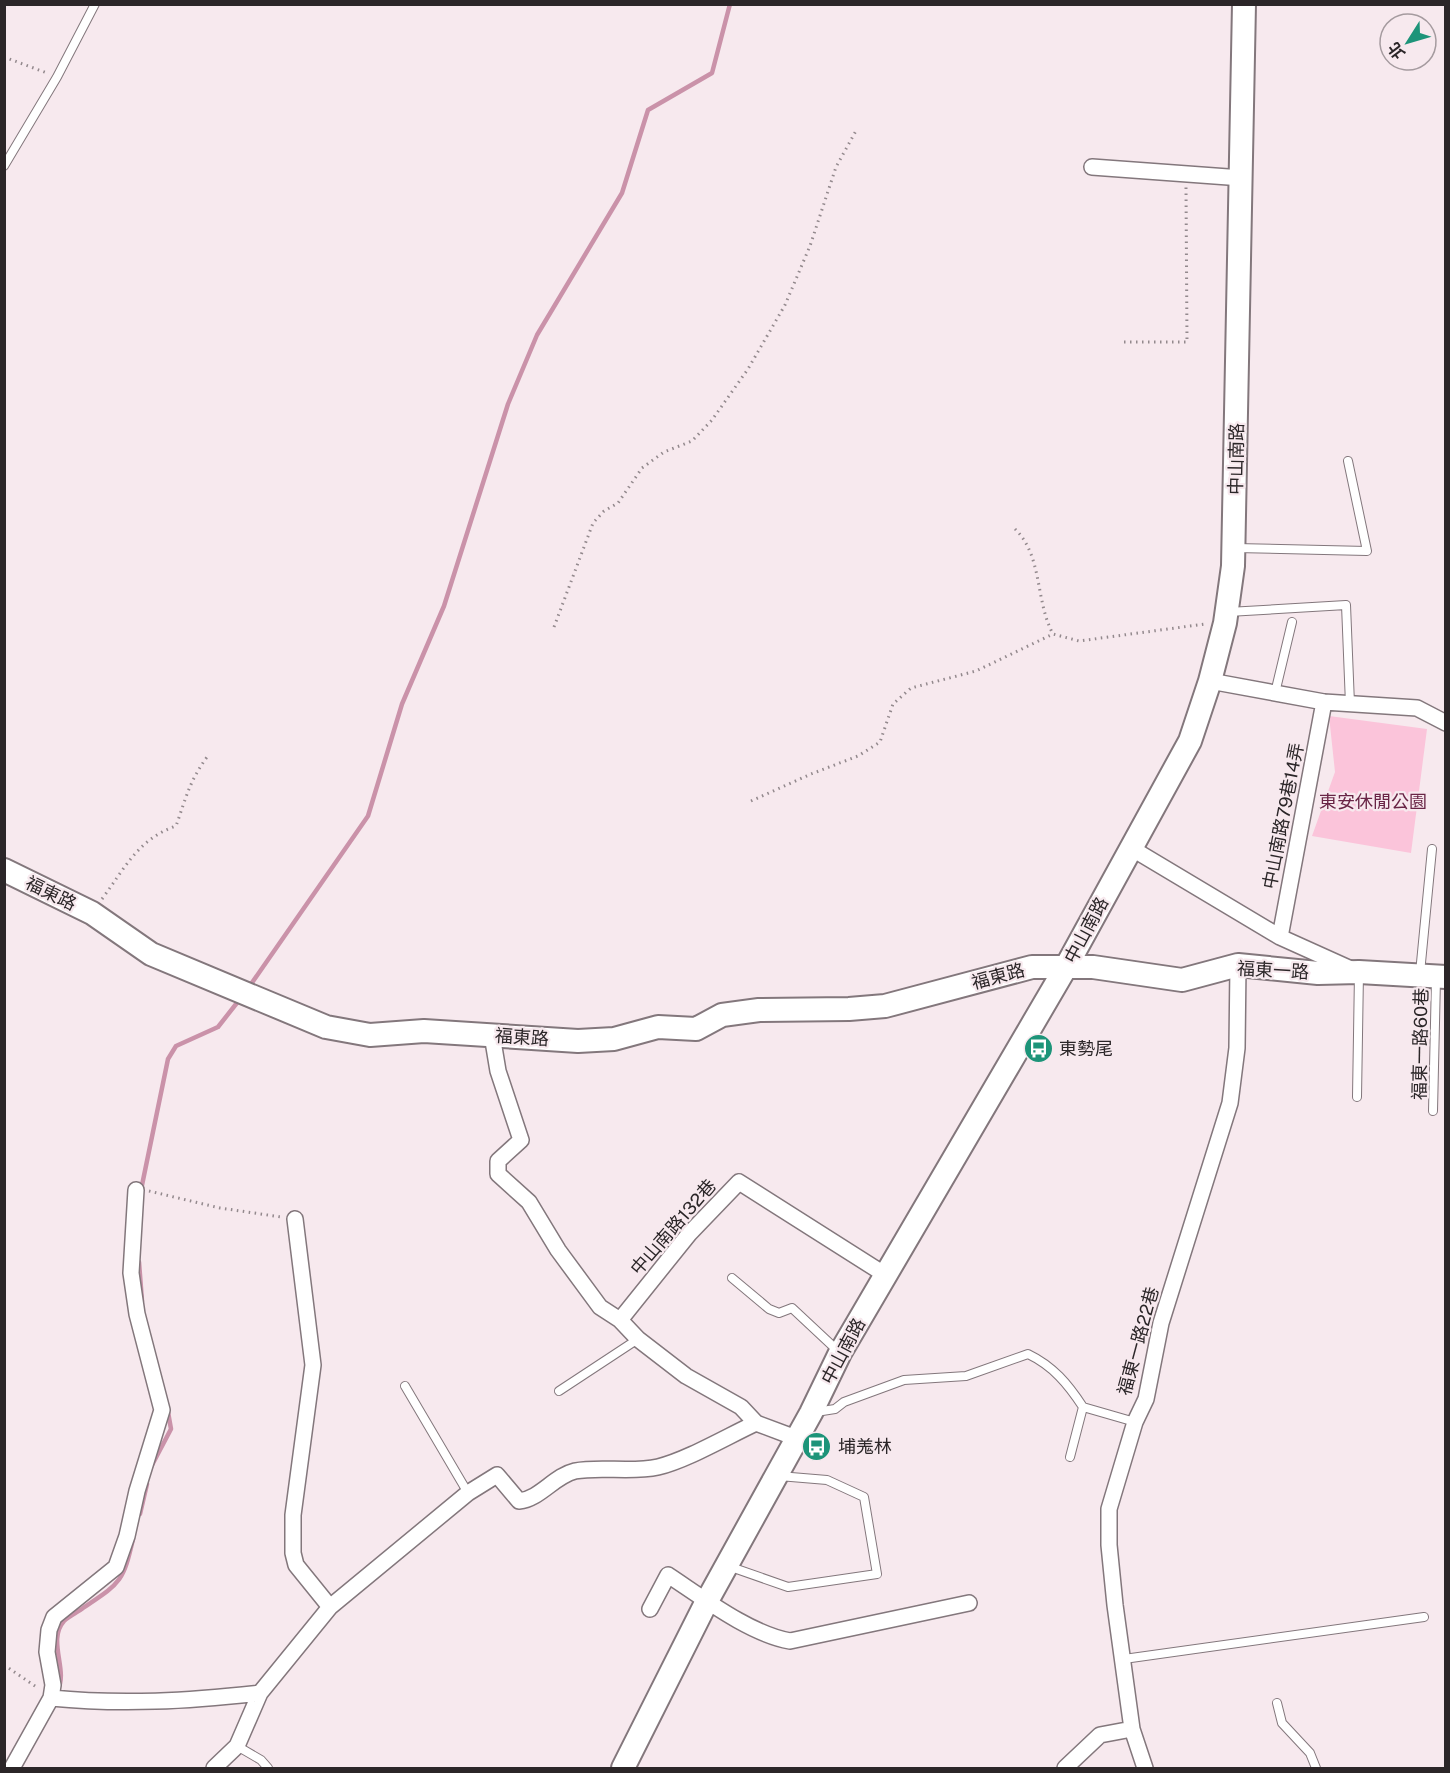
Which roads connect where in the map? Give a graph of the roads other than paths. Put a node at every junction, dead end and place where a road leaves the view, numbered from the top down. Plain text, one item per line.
1 (95, 4) edge
2 (1244, 4) edge
3 (4, 166) edge
4 (1092, 167) dead end
5 (1242, 178) junction
6 (1348, 461) dead end
7 (1233, 548) junction
8 (1226, 617) junction
9 (1292, 621) dead end
10 (1210, 681) junction
11 (1275, 693) junction
12 (1324, 702) junction
13 (1350, 704) junction
14 (1446, 723) edge
15 (1131, 848) junction
16 (1431, 849) dead end
17 (4, 870) edge
18 (1280, 938) junction
19 (1238, 966) junction
20 (1066, 967) junction
21 (1359, 972) junction
22 (1434, 977) edge
23 (492, 1035) junction
24 (1357, 1097) dead end
25 (1433, 1111) dead end
26 (136, 1190) dead end
27 (295, 1219) road end
28 (884, 1274) junction
29 (732, 1278) dead end
30 (620, 1320) junction
31 (638, 1339) junction
32 (840, 1353) junction
33 (405, 1386) dead end
34 (559, 1391) dead end
35 (1083, 1407) junction
36 (811, 1413) junction
37 (1135, 1422) junction
38 (756, 1423) junction
39 (796, 1438) junction
40 (1071, 1457) dead end
41 (775, 1475) junction
42 (468, 1493) junction
43 (727, 1565) junction
44 (707, 1601) junction
45 (969, 1604) dead end
46 (330, 1607) junction
47 (650, 1609) dead end
48 (1424, 1617) dead end
49 (1124, 1659) junction
50 (260, 1693) junction
51 (51, 1698) junction
52 (1277, 1703) dead end
53 (1132, 1730) junction
54 (237, 1746) junction
55 (12, 1768) edge
56 (214, 1768) edge
57 (268, 1768) edge
58 (623, 1768) edge
59 (1065, 1768) edge
60 (1145, 1768) edge
61 (1316, 1768) edge

1 - 3 lane
2 - 5 street, 中山南路
4 - 5 street
5 - 7 street, 中山南路
6 - 7 lane
7 - 8 street, 中山南路
8 - 10 street, 中山南路
8 - 13 lane
9 - 11 lane
10 - 11 street
10 - 15 street, 中山南路
11 - 12 street
12 - 13 street
12 - 18 street, 中山南路79巷14弄
13 - 14 street
15 - 18 street
15 - 20 street, 中山南路
16 - 22 lane, 福東一路60巷
17 - 23 street, 福東路
18 - 21 street
19 - 20 street, 福東一路
19 - 21 street, 福東一路
19 - 37 street, 福東一路22巷
20 - 23 street, 福東路
20 - 28 street, 中山南路
21 - 22 street, 福東一路
21 - 24 lane
22 - 25 lane, 福東一路60巷
23 - 30 street
26 - 51 street
27 - 46 street
28 - 30 street, 中山南路132巷
28 - 32 street, 中山南路
29 - 32 lane
30 - 31 street
31 - 34 lane
31 - 38 street
32 - 36 street, 中山南路
33 - 42 lane
35 - 36 lane
35 - 37 lane
35 - 40 lane
36 - 39 street, 中山南路
37 - 49 street, 福東一路22巷
38 - 39 street
38 - 42 street
39 - 41 street, 中山南路
41 - 43 street, 中山南路
41 - 43 lane
42 - 46 street
43 - 44 street, 中山南路
44 - 45 street
44 - 47 street
44 - 58 street, 中山南路
46 - 50 street
48 - 49 lane
49 - 53 street, 福東一路22巷
50 - 51 street
50 - 54 street
51 - 55 street
52 - 61 lane
53 - 59 street
53 - 60 street, 福東一路22巷
54 - 56 street
54 - 57 lane

